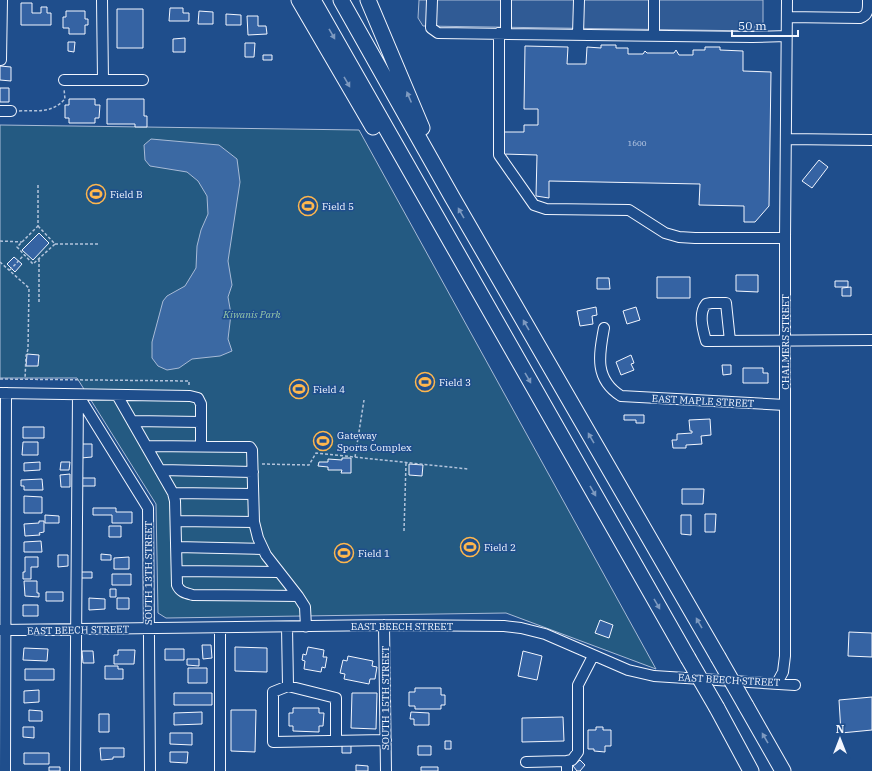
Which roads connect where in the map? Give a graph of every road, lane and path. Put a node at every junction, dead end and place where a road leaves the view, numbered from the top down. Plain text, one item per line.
1 (2, 0) edge
2 (102, 0) edge
3 (299, 0) edge
4 (313, 0) edge
5 (341, 0) edge
6 (368, 0) edge
7 (432, 0) edge
8 (506, 0) edge
9 (579, 0) edge
10 (654, 0) edge
11 (787, 0) edge
12 (868, 0) edge
13 (1, 12) edge
14 (787, 17) junction
15 (502, 33) junction
16 (578, 34) junction
17 (654, 36) junction
18 (787, 36) junction
19 (2, 60) dead end
20 (64, 80) joint
21 (103, 80) junction
22 (143, 80) dead end
23 (0, 111) edge
24 (11, 111) joint
25 (786, 139) junction
26 (872, 140) edge
27 (38, 185) dead end
28 (452, 197) junction
29 (38, 226) junction
30 (785, 238) junction
31 (0, 241) edge
32 (22, 242) junction
33 (55, 244) junction
34 (99, 244) dead end
35 (24, 255) junction
36 (39, 258) junction
37 (0, 262) edge
38 (10, 270) junction
39 (39, 302) dead end
40 (604, 328) dead end
41 (785, 340) junction
42 (872, 340) edge
43 (730, 341) dead end
44 (514, 354) junction
45 (0, 379) edge
46 (25, 379) junction
47 (3, 393) edge
48 (78, 395) junction
49 (117, 395) junction
50 (190, 396) junction
51 (364, 400) dead end
52 (785, 405) junction
53 (132, 421) junction
54 (201, 422) junction
55 (146, 446) junction
56 (201, 446) junction
57 (355, 457) junction
58 (406, 463) junction
59 (252, 468) junction
60 (468, 469) dead end
61 (161, 470) junction
62 (173, 493) junction
63 (253, 494) junction
64 (176, 521) junction
65 (254, 522) junction
66 (404, 531) dead end
67 (176, 547) junction
68 (263, 549) junction
69 (176, 572) junction
70 (279, 572) junction
71 (298, 596) junction
72 (384, 625) junction
73 (287, 627) junction
74 (306, 627) junction
75 (220, 628) junction
76 (149, 629) junction
77 (3, 630) edge
78 (76, 630) junction
79 (593, 656) junction
80 (777, 683) junction
81 (795, 684) dead end
82 (288, 686) junction
83 (386, 740) junction
84 (336, 741) junction
85 (526, 762) dead end
86 (567, 766) edge
87 (5, 771) edge
88 (75, 771) edge
89 (150, 771) edge
90 (220, 771) edge
91 (386, 771) edge
92 (751, 771) edge
93 (783, 771) edge

1 - 13 street
2 - 21 street
3 -> 44 highway
4 -> 44 highway
5 - 28 highway
28 -> 6 highway
7 - 15 street
8 - 15 street
9 - 16 street
10 - 17 street
11 - 14 street, CHALMERS STREET
12 - 14 street
13 - 19 street
14 - 18 street, CHALMERS STREET
15 - 16 street
15 - 30 street
16 - 17 street
17 - 18 street
18 - 25 street, CHALMERS STREET
20 - 21 street
20 - 24 path
21 - 22 street
23 - 24 street
25 - 26 street
25 - 30 street, CHALMERS STREET
27 - 29 path
93 -> 28 highway, bridge
29 - 32 path
29 - 33 path
30 - 41 street, CHALMERS STREET
31 - 32 path
32 - 35 path
33 - 34 path
33 - 36 path
35 - 36 path
35 - 38 path
36 - 39 path
37 - 38 path
38 - 46 path
40 - 52 street, EAST MAPLE STREET
41 - 42 street
41 - 43 street
41 - 52 street, CHALMERS STREET
44 -> 92 highway, bridge
45 - 46 path
46 - 50 path
47 - 48 street
47 - 77 street
48 - 49 street
48 - 76 street, SOUTH 13TH STREET
48 - 78 street
49 - 50 street
49 - 53 street
50 - 54 street
51 - 57 path
52 - 80 street, CHALMERS STREET
53 - 54 street
53 - 55 street
54 - 56 street
55 - 56 street
55 - 61 street
56 - 59 street
57 - 58 path
57 - 59 path
58 - 60 path
58 - 66 path
59 - 61 street
59 - 63 street
61 - 62 street
62 - 63 street
62 - 64 street
63 - 65 street
64 - 65 street
64 - 67 street
65 - 68 street
67 - 68 street
67 - 69 street
68 - 70 street
69 - 70 street
69 - 71 street
70 - 71 street
71 - 74 street
72 - 74 street, EAST BEECH STREET
72 - 79 street, EAST BEECH STREET
72 - 83 street, SOUTH 15TH STREET
73 - 74 street, EAST BEECH STREET
73 - 75 street, EAST BEECH STREET
73 - 82 street
75 - 76 street, EAST BEECH STREET
75 - 90 street
76 - 78 street, EAST BEECH STREET
76 - 89 street, SOUTH 13TH STREET
77 - 78 street, EAST BEECH STREET
77 - 87 street
78 - 88 street
79 - 80 street, EAST BEECH STREET
79 - 86 street
80 - 81 street, EAST BEECH STREET
82 - 84 street
82 - 84 street
83 - 84 street
83 - 91 street, SOUTH 15TH STREET
85 - 86 street

